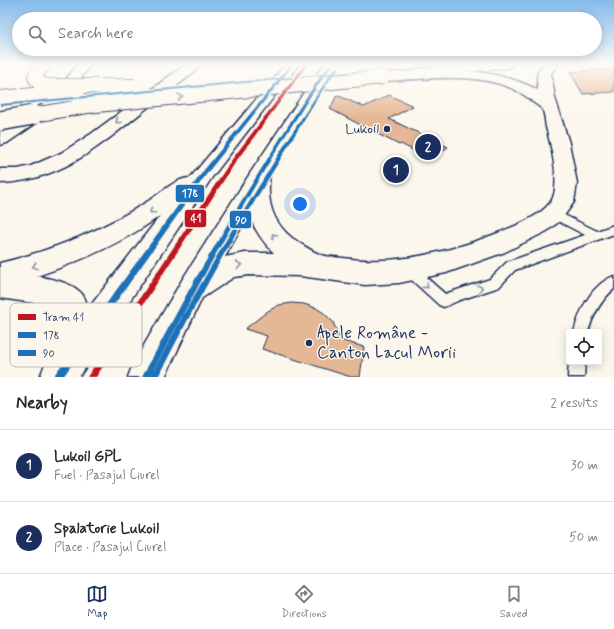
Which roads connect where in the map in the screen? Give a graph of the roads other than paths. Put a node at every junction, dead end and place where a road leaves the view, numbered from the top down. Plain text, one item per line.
1 (38, 82) edge
2 (71, 82) edge
3 (170, 82) edge
4 (181, 82) edge
5 (278, 82) edge
6 (318, 82) edge
7 (335, 82) edge
8 (504, 82) edge
9 (546, 82) edge
10 (134, 86) junction
11 (0, 98) edge
12 (99, 104) junction
13 (550, 108) junction
14 (0, 114) edge
15 (0, 121) edge
16 (0, 139) edge
17 (206, 171) junction
18 (260, 172) junction
19 (0, 176) edge
20 (554, 214) junction
21 (614, 229) edge
22 (594, 235) junction
23 (317, 266) junction
24 (409, 270) junction
25 (0, 276) edge
26 (614, 282) edge
27 (0, 285) edge
28 (192, 289) junction
29 (70, 303) edge
30 (112, 303) edge
31 (582, 329) edge
32 (577, 365) edge
33 (146, 377) edge
34 (576, 377) edge

1 - 10 main road, bridge
2 - 16 main road
3 -> 19 main road
4 - 10 main road
5 - 17 main road
6 - 18 main road
12 -> 7 main road, bridge
8 - 13 main road
9 - 13 main road
10 - 11 main road, bridge
12 - 14 main road, bridge
12 - 15 main road, bridge
13 - 20 main road
17 -> 25 main road
17 - 30 main road
23 -> 18 main road
18 - 28 main road
20 - 22 lane
20 - 24 main road
21 - 22 lane
24 -> 22 lane
23 - 24 main road
28 -> 23 main road
26 - 31 lane
27 - 29 main road
28 - 33 main road
32 - 34 lane

